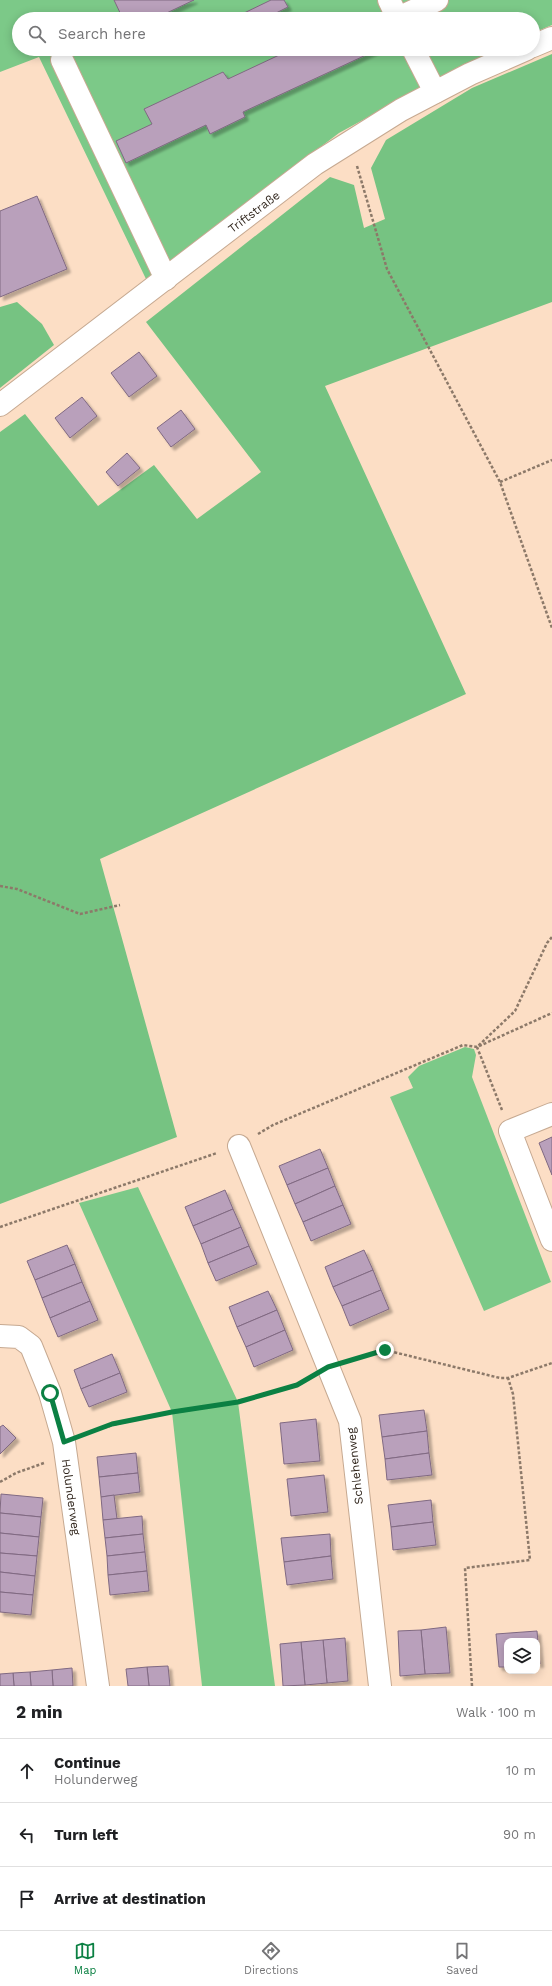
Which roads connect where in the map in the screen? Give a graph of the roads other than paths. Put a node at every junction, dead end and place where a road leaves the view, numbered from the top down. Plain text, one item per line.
1 (437, 0) edge
2 (395, 12) edge
3 (552, 38) edge
4 (540, 43) edge
5 (417, 56) edge
6 (511, 56) edge
7 (62, 60) dead end
8 (435, 92) junction
9 (166, 279) junction
10 (0, 405) edge
11 (552, 1114) edge
12 (239, 1146) road end
13 (552, 1240) edge
14 (0, 1336) edge
15 (98, 1686) edge
16 (380, 1686) edge

1 - 2 street
3 - 4 street
5 - 8 street
6 - 8 street, Triftstraße
7 - 9 street
8 - 9 street, Triftstraße
9 - 10 street, Triftstraße
11 - 13 street
12 - 16 street, Schlehenweg
14 - 15 street, Holunderweg

